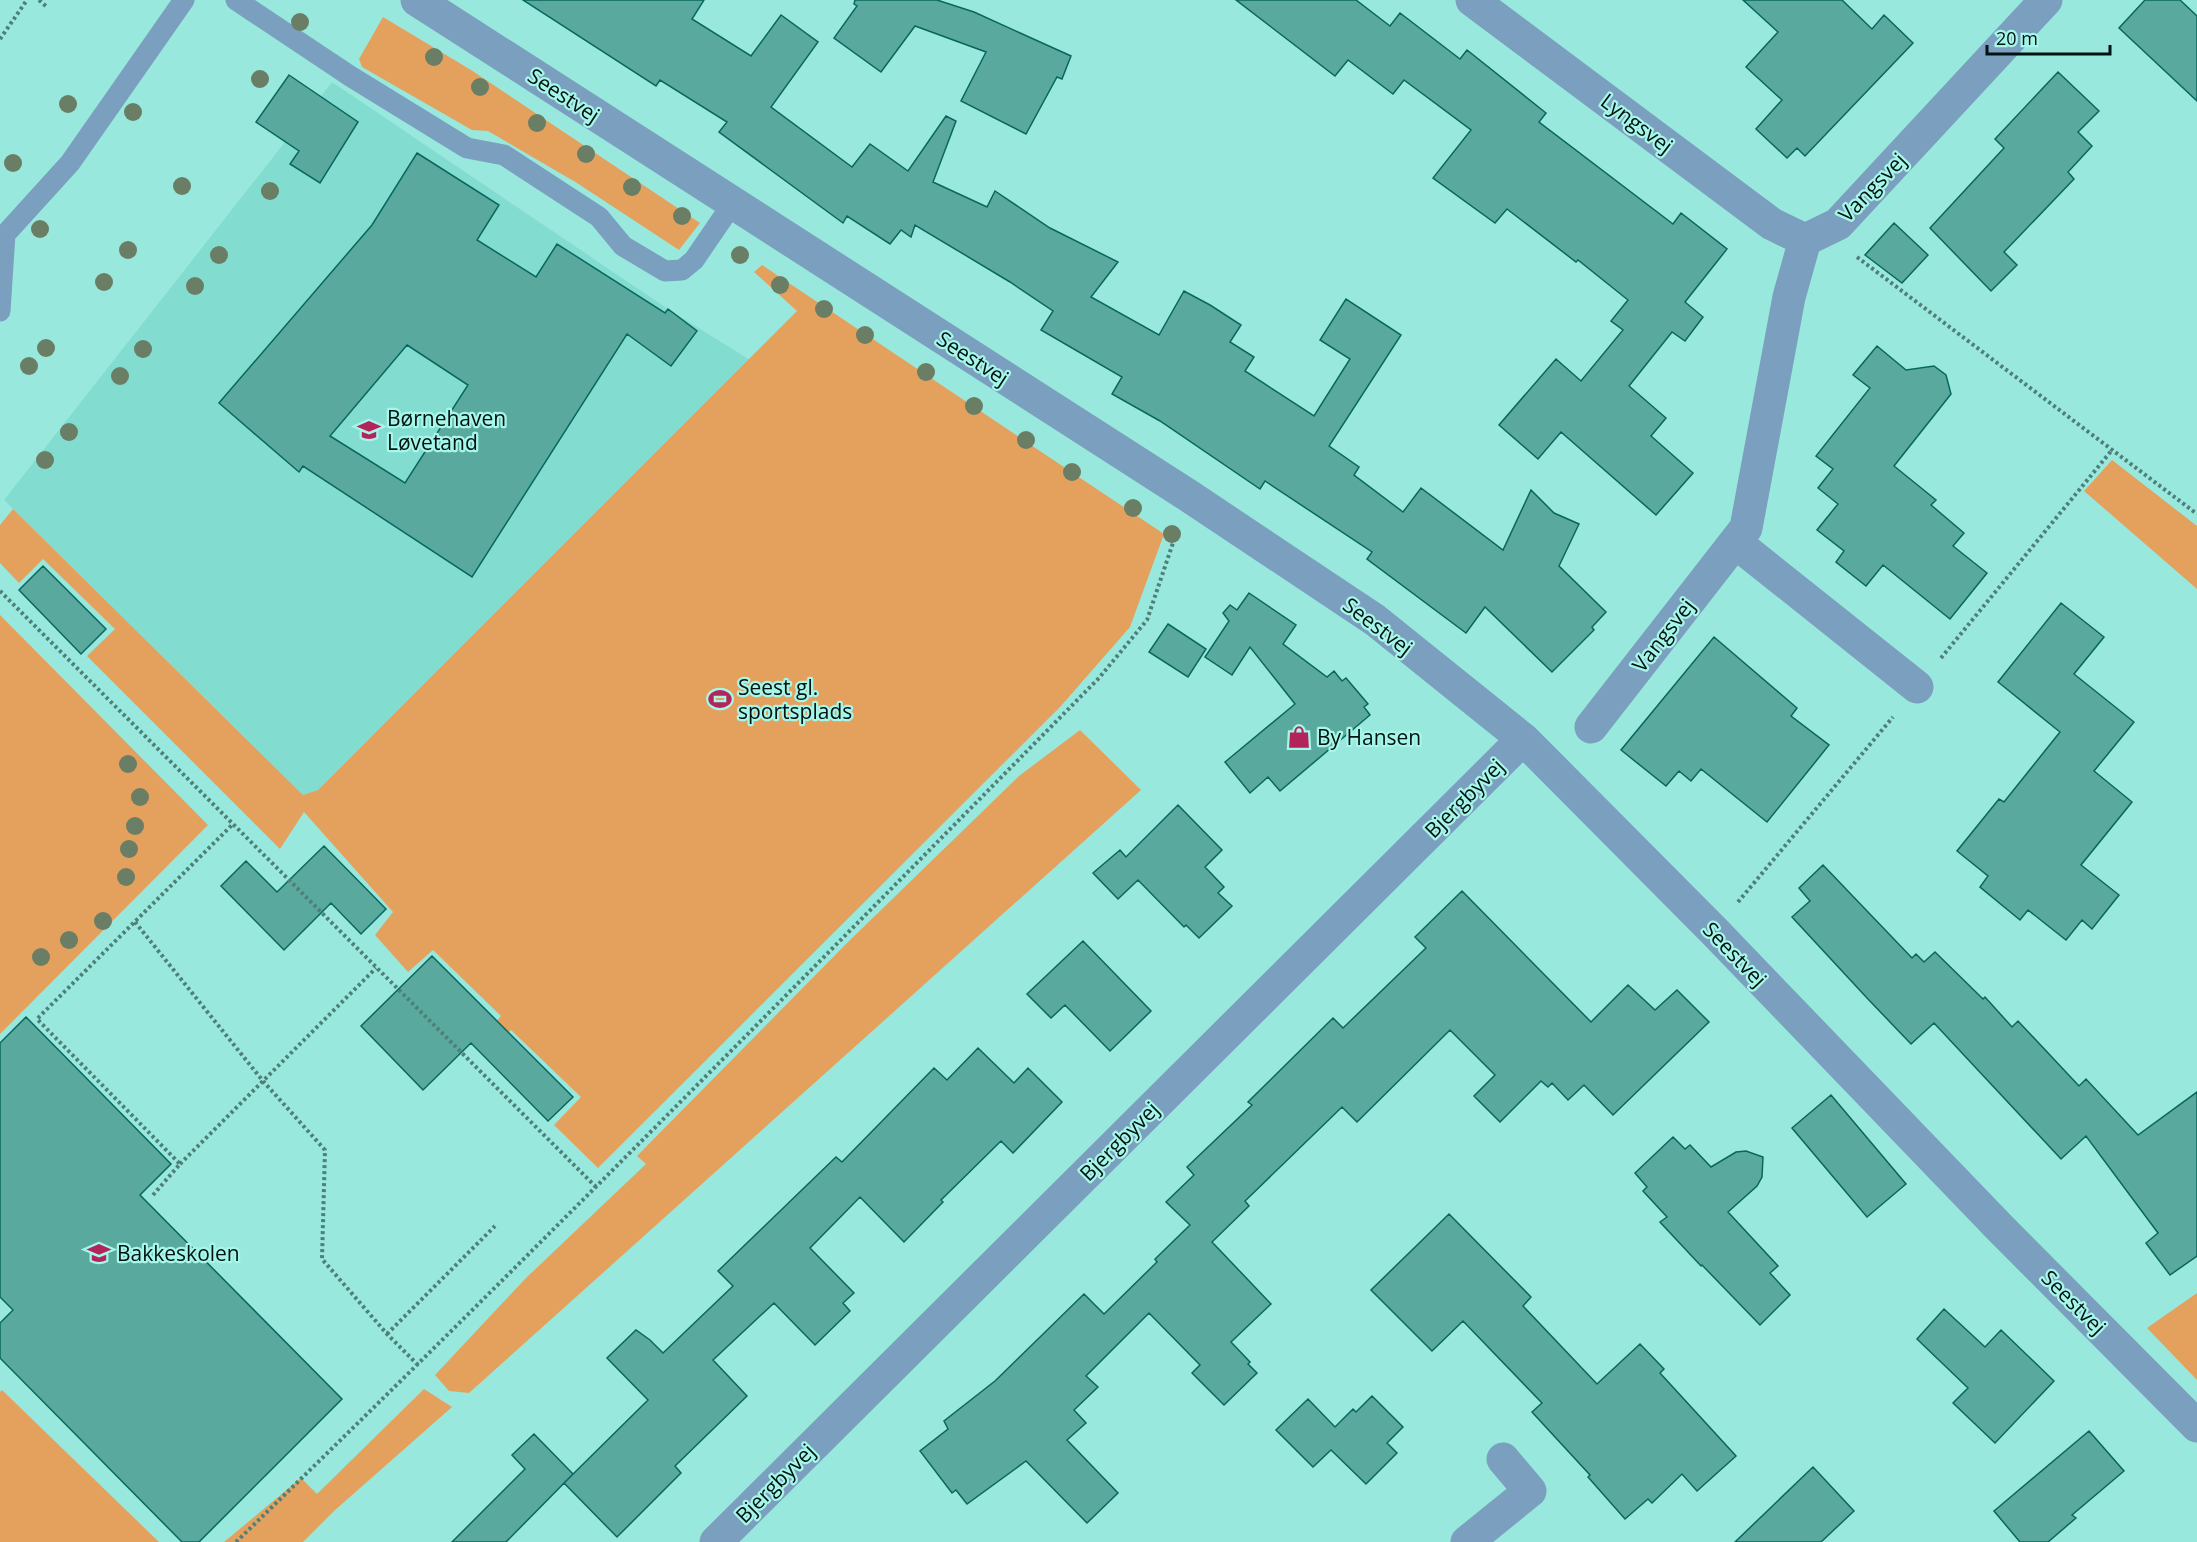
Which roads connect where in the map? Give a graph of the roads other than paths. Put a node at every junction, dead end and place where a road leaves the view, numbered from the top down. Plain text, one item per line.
1 (184, 0) edge
2 (236, 0) edge
3 (417, 0) edge
4 (1472, 0) edge
5 (2046, 0) edge
6 (733, 203) junction
7 (1814, 235) junction
8 (3, 237) edge
9 (0, 311) edge
10 (1735, 543) junction
11 (1917, 687) dead end
12 (1591, 727) dead end
13 (1523, 739) junction
14 (2197, 1426) edge
15 (1503, 1459) dead end
16 (716, 1542) edge
17 (1467, 1542) edge

1 - 8 lane
2 - 6 lane
3 - 6 street, Seestvej
4 - 7 street, Lyngsvej
5 - 7 street, Vangsvej
6 - 13 street, Seestvej
7 - 10 street, Vangsvej
8 - 9 lane
10 - 11 street
10 - 12 street, Vangsvej
13 - 14 street, Seestvej
13 - 16 street, Bjergbyvej
15 - 17 street

